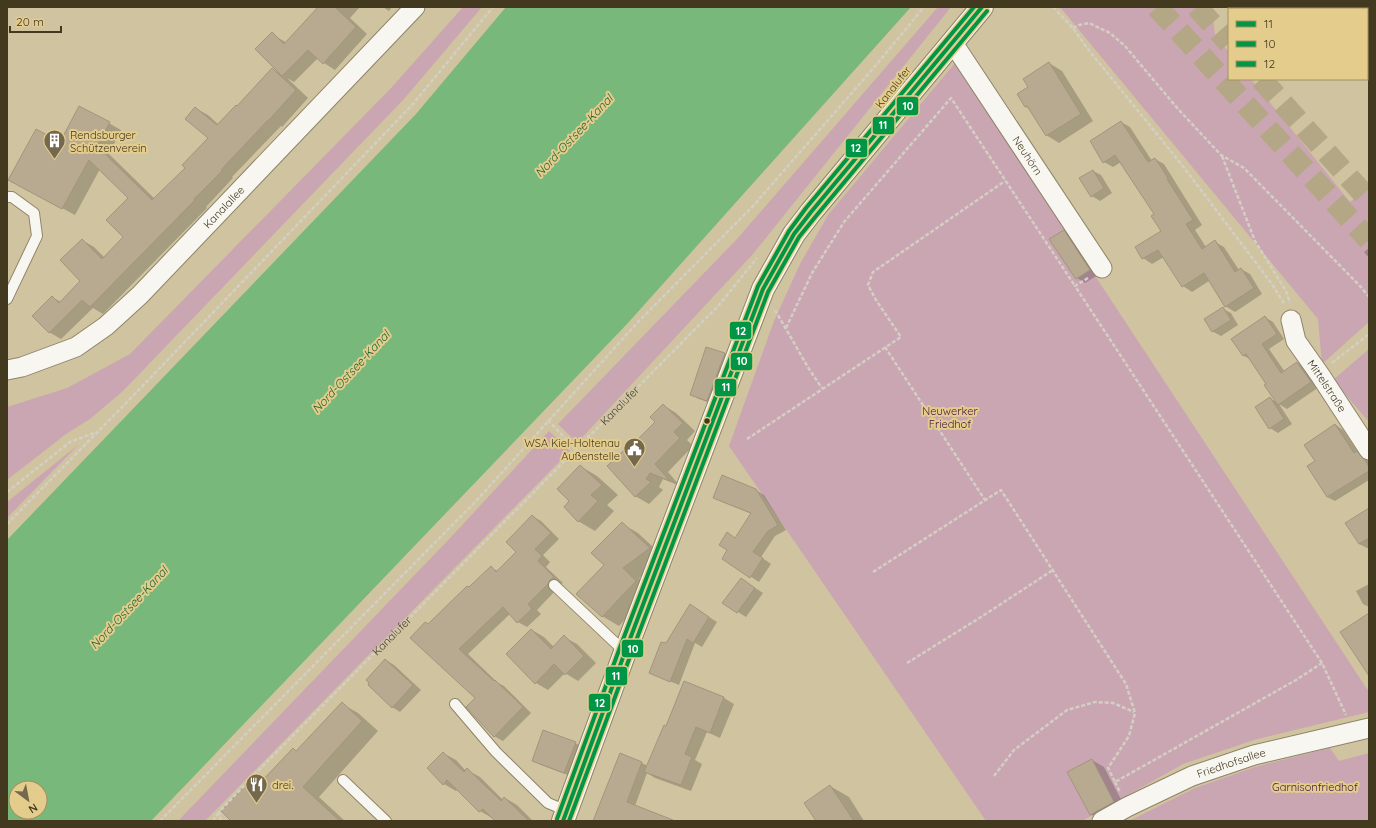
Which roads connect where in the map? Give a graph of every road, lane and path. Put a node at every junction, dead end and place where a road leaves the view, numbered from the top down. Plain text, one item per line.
1 (415, 7) edge
2 (493, 7) edge
3 (924, 7) edge
4 (982, 7) edge
5 (1053, 7) edge
6 (1073, 28) junction
7 (953, 43) junction
8 (1221, 155) junction
9 (1005, 181) junction
10 (7, 197) edge
11 (759, 255) dead end
12 (1102, 268) joint
13 (744, 274) junction
14 (1075, 286) junction
15 (763, 289) junction
16 (1369, 297) edge
17 (7, 299) edge
18 (1291, 320) junction
19 (786, 328) junction
20 (1369, 334) edge
21 (885, 347) junction
22 (7, 370) edge
23 (1320, 375) junction
24 (822, 388) junction
25 (548, 420) junction
26 (96, 432) junction
27 (747, 438) dead end
28 (576, 450) junction
29 (1369, 450) edge
30 (7, 492) edge
31 (985, 500) junction
32 (7, 524) edge
33 (1053, 570) junction
34 (873, 572) dead end
35 (554, 585) dead end
36 (625, 652) junction
37 (907, 662) dead end
38 (1322, 663) junction
39 (455, 704) dead end
40 (1135, 712) junction
41 (1362, 730) edge
42 (994, 776) dead end
43 (344, 780) dead end
44 (219, 812) junction
45 (565, 816) edge
46 (160, 821) edge
47 (213, 821) edge
48 (221, 821) edge
49 (386, 821) edge
50 (1102, 821) edge

1 - 22 street, Kanalallee
2 - 26 path
3 - 25 path
4 - 7 street, Kanalufer
5 - 6 path
6 - 8 path
6 - 18 path
7 - 12 street, Neuhörn
7 - 15 street, Kanalufer
8 - 16 path
8 - 18 path
9 - 14 path
9 - 19 path
9 - 21 path
10 - 17 lane
11 - 13 path, Kanalufer
12 - 14 path
13 - 15 path
13 - 28 path, Kanalufer
14 - 38 path
15 - 19 path
15 - 36 street, Kanalufer
18 - 23 street, Mittelstraße
19 - 24 path
20 - 23 path
21 - 24 path
21 - 31 path
23 - 29 street, Mittelstraße
24 - 27 path
25 - 28 path
25 - 46 path
26 - 30 path
26 - 32 path
28 - 44 path, Kanalufer
31 - 33 path
31 - 34 path
33 - 37 path
33 - 40 path
35 - 36 lane
36 - 45 street, Kanalufer
38 - 40 path
38 - 41 path
39 - 45 lane
40 - 42 path
41 - 50 street, Friedhofsallee
43 - 49 lane
44 - 47 path, Kanalufer
44 - 48 path

